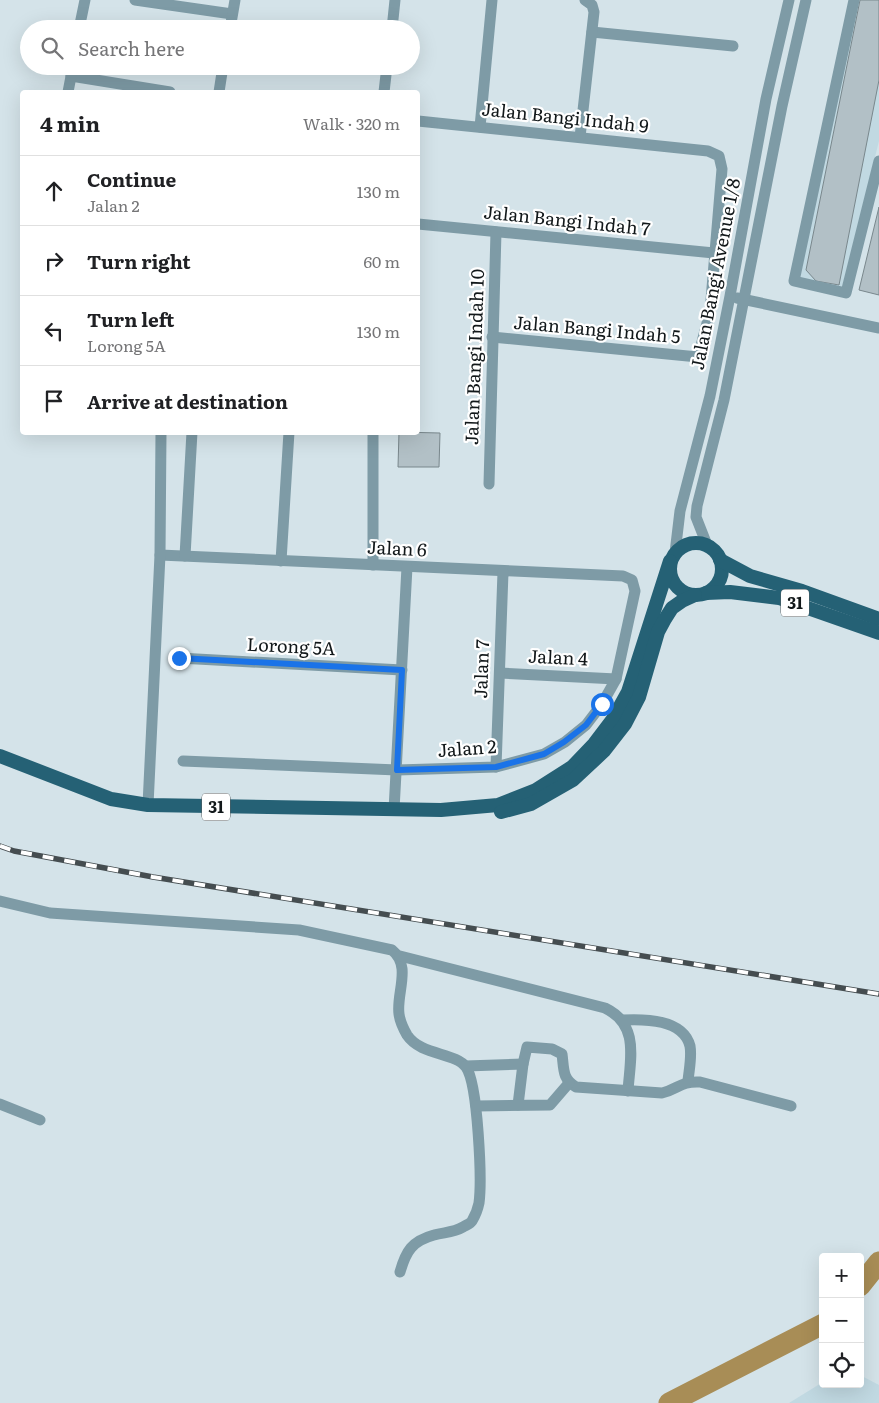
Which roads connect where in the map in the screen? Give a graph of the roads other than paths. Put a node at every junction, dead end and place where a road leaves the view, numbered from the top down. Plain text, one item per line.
1 (85, 0) edge
2 (134, 0) edge
3 (235, 0) edge
4 (396, 0) edge
5 (492, 0) edge
6 (585, 0) edge
7 (789, 0) edge
8 (806, 0) edge
9 (854, 0) edge
10 (232, 14) junction
11 (82, 20) edge
12 (231, 20) edge
13 (393, 20) edge
14 (592, 32) junction
15 (733, 46) dead end
16 (71, 75) edge
17 (91, 75) edge
18 (222, 75) edge
19 (386, 75) edge
20 (68, 90) edge
21 (161, 90) edge
22 (219, 90) edge
23 (384, 90) edge
24 (420, 121) edge
25 (480, 127) junction
26 (580, 137) junction
27 (879, 161) edge
28 (420, 224) edge
29 (496, 232) junction
30 (714, 253) junction
31 (730, 296) junction
32 (744, 299) junction
33 (879, 328) edge
34 (492, 337) junction
35 (161, 435) edge
36 (192, 435) edge
37 (288, 435) edge
38 (373, 435) edge
39 (489, 484) dead end
40 (707, 545) junction
41 (160, 555) junction
42 (185, 556) junction
43 (672, 557) junction
44 (720, 560) junction
45 (281, 561) junction
46 (373, 565) junction
47 (407, 567) junction
48 (504, 572) junction
49 (632, 580) joint
50 (701, 594) junction
51 (879, 619) edge
52 (879, 633) edge
53 (179, 658) dead end
54 (402, 670) junction
55 (500, 673) junction
56 (616, 679) junction
57 (0, 756) edge
58 (183, 762) dead end
59 (496, 767) junction
60 (397, 770) junction
61 (148, 805) junction
62 (394, 810) junction
63 (440, 810) junction
64 (0, 901) edge
65 (400, 956) junction
66 (623, 1020) junction
67 (523, 1064) junction
68 (466, 1066) junction
69 (688, 1081) junction
70 (569, 1083) junction
71 (628, 1091) junction
72 (0, 1104) edge
73 (518, 1105) junction
74 (476, 1106) junction
75 (791, 1106) dead end
76 (40, 1120) dead end
77 (400, 1272) dead end

1 - 11 street
2 - 10 street
3 - 10 street
4 - 13 street
5 - 25 street
6 - 14 street
7 - 31 street, Jalan Bangi Avenue 1/8
8 - 32 street, Jalan Bangi Avenue 1/8
9 - 27 street
10 - 12 street
14 - 15 street
14 - 26 street
16 - 20 street
17 - 21 street
18 - 22 street
19 - 23 street
24 - 25 street, Jalan Bangi Indah 9
25 - 26 street, Jalan Bangi Indah 9
26 - 30 street, Jalan Bangi Indah 9
28 - 29 street, Jalan Bangi Indah 7
29 - 30 street, Jalan Bangi Indah 7
29 - 34 street, Jalan Bangi Indah 10
30 - 34 street, Jalan Bangi Indah 5
31 - 32 street
31 - 43 street, Jalan Bangi Avenue 1/8
32 - 33 street
32 - 40 street, Jalan Bangi Avenue 1/8
34 - 39 street, Jalan Bangi Indah 10
35 - 41 street
36 - 42 street
37 - 45 street
38 - 46 street
40 - 43 main road
40 - 44 main road
41 - 42 street, Jalan 6
41 - 61 street
42 - 45 street, Jalan 6
43 - 50 main road
43 - 63 main road, 31
44 - 50 main road
44 - 51 main road, 31
45 - 46 street, Jalan 6
46 - 47 street, Jalan 6
47 - 48 street, Jalan 6
47 - 54 street
48 - 49 street, Jalan 6
48 - 55 street, Jalan 7
49 - 56 street, Jalan 2
50 - 52 main road, 31
50 - 63 main road, 31
53 - 54 street, Lorong 5A
54 - 60 street
55 - 56 street, Jalan 4
55 - 59 street, Jalan 7
56 - 59 street, Jalan 2
57 - 61 main road, 31
58 - 60 street, Jalan 2
59 - 60 street, Jalan 2
60 - 62 street
61 - 62 main road, 31
62 - 63 main road, 31
64 - 65 street
65 - 66 street
65 - 68 street
66 - 69 street
66 - 71 street
67 - 68 street
67 - 70 street
67 - 73 street
68 - 74 street
69 - 71 street
69 - 75 street
70 - 71 street
70 - 73 street
72 - 76 street
73 - 74 street
74 - 77 street

